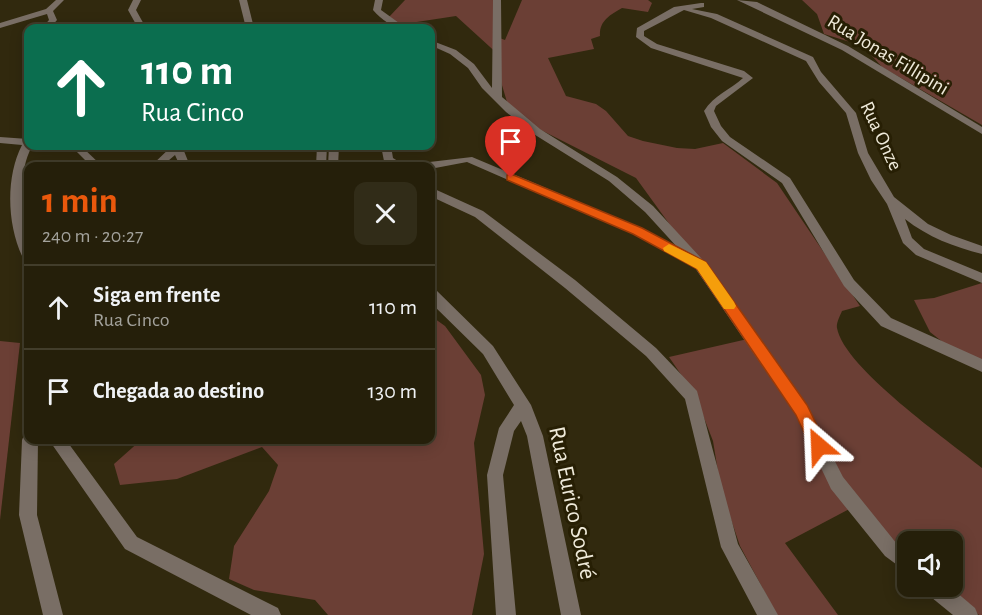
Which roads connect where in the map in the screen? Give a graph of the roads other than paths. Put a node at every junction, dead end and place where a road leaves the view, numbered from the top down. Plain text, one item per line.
1 (60, 0) edge
2 (137, 0) edge
3 (243, 0) edge
4 (379, 0) edge
5 (496, 0) edge
6 (741, 0) edge
7 (702, 5) dead end
8 (676, 9) junction
9 (49, 11) junction
10 (50, 24) edge
11 (140, 24) edge
12 (249, 24) edge
13 (395, 24) edge
14 (0, 26) edge
15 (435, 44) edge
16 (497, 98) junction
17 (982, 131) edge
18 (0, 140) edge
19 (24, 143) edge
20 (24, 149) edge
21 (80, 150) edge
22 (174, 150) edge
23 (93, 162) edge
24 (160, 162) edge
25 (435, 165) edge
26 (435, 193) edge
27 (892, 203) junction
28 (24, 236) edge
29 (982, 250) edge
30 (701, 266) junction
31 (982, 278) edge
32 (435, 298) edge
33 (982, 366) edge
34 (523, 405) junction
35 (30, 444) edge
36 (60, 444) edge
37 (897, 555) edge
38 (946, 597) edge
39 (53, 615) edge
40 (271, 615) edge
41 (506, 615) edge
42 (572, 615) edge
43 (768, 615) edge
44 (968, 615) edge

1 - 9 street
2 - 11 street
3 - 12 street
4 - 13 street
5 - 16 street
6 - 17 street, Rua Jonas Fillipini
7 - 8 street
8 - 27 street, Rua Onze
8 - 33 street
9 - 10 street
9 - 14 street
15 - 16 street
16 - 30 street
18 - 19 street
20 - 28 street
21 - 23 street
22 - 24 street
25 - 30 street
26 - 43 street
27 - 29 street, Rua Onze
27 - 31 street, Rua Onze
30 - 37 street
32 - 34 street, Rua Eurico Sodré
34 - 41 street
34 - 42 street, Rua Eurico Sodré
35 - 39 street
36 - 40 street
38 - 44 street

